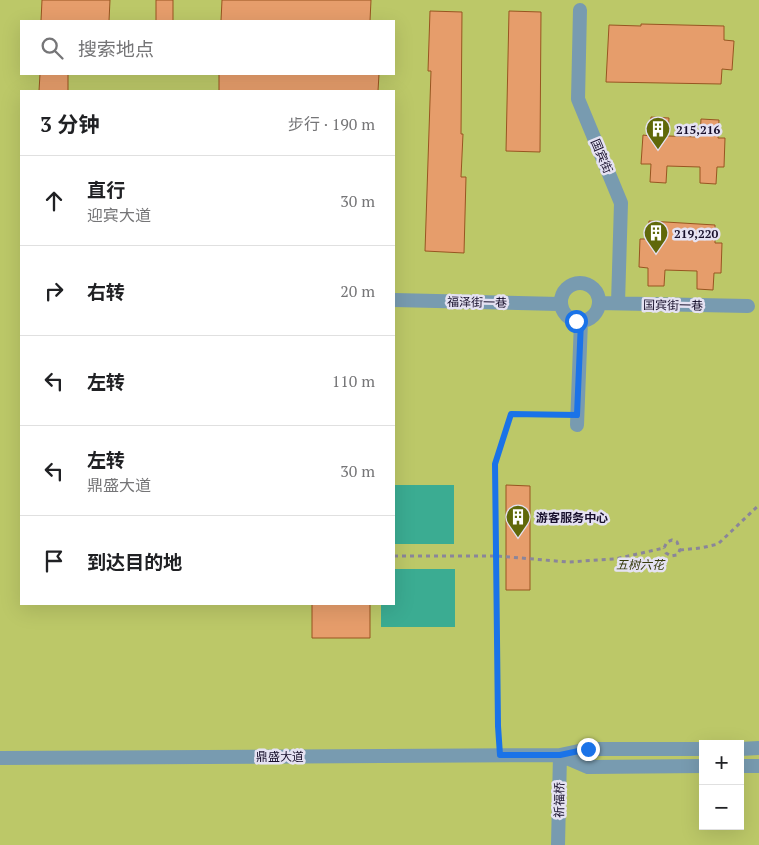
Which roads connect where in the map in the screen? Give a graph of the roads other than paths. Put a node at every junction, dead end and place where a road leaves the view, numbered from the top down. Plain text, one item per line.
1 (580, 10) dead end
2 (395, 300) edge
3 (598, 303) junction
4 (560, 304) junction
5 (618, 304) junction
6 (748, 306) dead end
7 (581, 321) junction
8 (577, 420) road end
9 (744, 748) edge
10 (759, 748) edge
11 (699, 749) edge
12 (560, 755) junction
13 (0, 758) edge
14 (699, 766) edge
15 (744, 766) edge
16 (759, 766) edge
17 (558, 845) edge

1 - 5 street, 国宾街
2 - 4 street, 福泽街一巷
3 - 4 street
3 - 5 street, 国宾街一巷
3 - 7 street
4 - 7 street
5 - 6 street, 国宾街一巷
7 - 8 street
9 - 10 street
11 - 12 street, 鼎盛大道
12 - 13 street, 鼎盛大道
12 - 14 street, 鼎盛大道
12 - 17 street, 祈福桥
15 - 16 street

